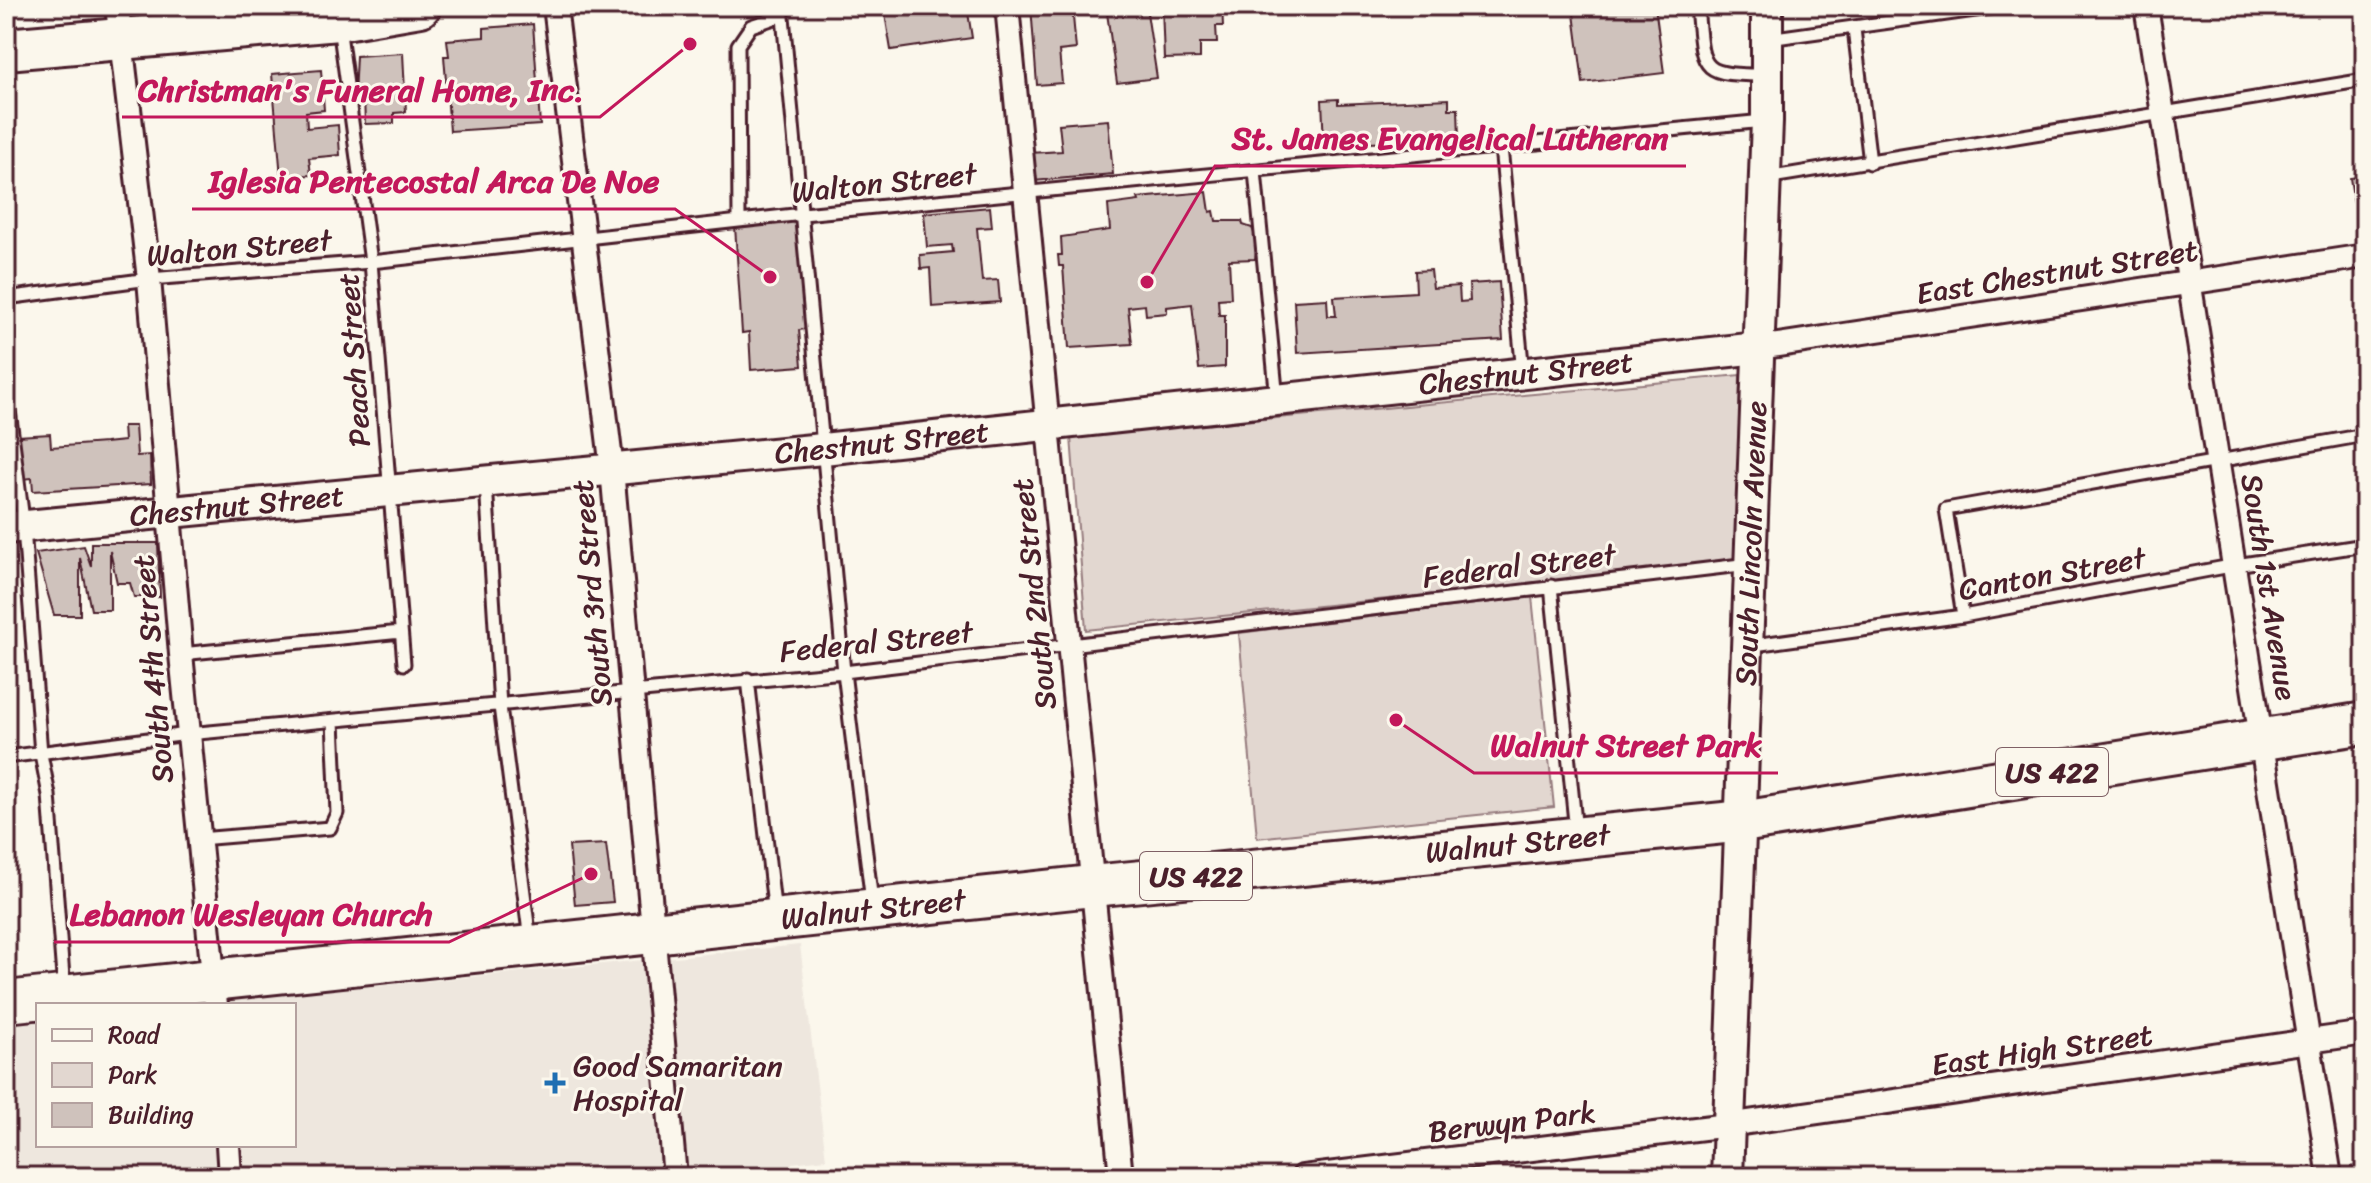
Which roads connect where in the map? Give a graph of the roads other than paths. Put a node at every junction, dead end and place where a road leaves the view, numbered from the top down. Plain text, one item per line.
1 (420, 6) edge
2 (555, 6) edge
3 (1007, 6) edge
4 (1697, 6) edge
5 (1767, 6) edge
6 (2004, 6) edge
7 (2146, 6) edge
8 (782, 10) edge
9 (338, 13) edge
10 (119, 24) edge
11 (1854, 29) junction
12 (1767, 39) junction
13 (6, 49) edge
14 (1767, 75) junction
15 (2365, 80) edge
16 (2161, 112) junction
17 (1767, 121) junction
18 (1501, 147) junction
19 (1870, 163) junction
20 (1255, 171) junction
21 (1764, 178) junction
22 (1025, 193) junction
23 (803, 214) junction
24 (739, 221) junction
25 (582, 238) junction
26 (2365, 256) edge
27 (371, 262) junction
28 (149, 279) junction
29 (2187, 283) junction
30 (6, 298) edge
31 (1758, 348) junction
32 (1523, 373) junction
33 (6, 386) edge
34 (1277, 400) junction
35 (1047, 425) junction
36 (2365, 435) edge
37 (823, 449) junction
38 (2218, 461) junction
39 (612, 469) junction
40 (486, 481) junction
41 (388, 492) junction
42 (169, 511) junction
43 (15, 528) edge
44 (2365, 545) edge
45 (1749, 564) junction
46 (2236, 565) junction
47 (1551, 586) junction
48 (1963, 616) junction
49 (401, 632) junction
50 (1068, 643) junction
51 (1747, 646) junction
52 (181, 654) junction
53 (404, 664) dead end
54 (844, 672) junction
55 (748, 679) junction
56 (629, 692) junction
57 (500, 706) junction
58 (333, 721) junction
59 (2365, 723) edge
60 (188, 734) junction
61 (2263, 739) junction
62 (41, 754) junction
63 (6, 757) edge
64 (1740, 821) junction
65 (1577, 837) junction
66 (199, 839) junction
67 (1092, 886) junction
68 (873, 911) junction
69 (775, 920) junction
70 (653, 935) junction
71 (531, 948) junction
72 (215, 993) edge
73 (64, 996) junction
74 (6, 1002) edge
75 (2365, 1033) edge
76 (2309, 1042) junction
77 (1728, 1125) junction
78 (228, 1147) edge
79 (6, 1169) edge
80 (7, 1177) edge
81 (230, 1177) edge
82 (675, 1177) edge
83 (1121, 1177) edge
84 (1303, 1177) edge
85 (1727, 1177) edge
86 (2330, 1177) edge

1 - 9 highway
2 - 25 street, South 3rd Street
3 - 22 street, South 2nd Street
4 - 14 lane
5 - 12 street, South Lincoln Avenue
6 - 11 lane
7 - 16 street, South 1st Avenue
8 - 23 lane
8 - 24 lane
9 - 10 highway
9 - 27 lane, Peach Street
10 - 13 highway
10 - 28 street, South 4th Street
11 - 12 lane
11 - 19 lane
12 - 14 street, South Lincoln Avenue
14 - 17 street, South Lincoln Avenue
15 - 16 lane
16 - 19 lane
16 - 29 street, South 1st Avenue
17 - 18 lane, Walton Street
17 - 21 street, South Lincoln Avenue
18 - 20 lane, Walton Street
18 - 32 lane
19 - 21 lane
20 - 22 lane, Walton Street
20 - 34 lane
21 - 31 street, South Lincoln Avenue
22 - 23 lane, Walton Street
22 - 35 street, South 2nd Street
23 - 24 lane, Walton Street
23 - 37 lane
24 - 25 lane, Walton Street
25 - 27 lane, Walton Street
25 - 39 street, South 3rd Street
26 - 29 street, East Chestnut Street
27 - 28 lane, Walton Street
27 - 41 lane, Peach Street
28 - 30 lane, Walton Street
28 - 42 street, South 4th Street
29 - 31 street, East Chestnut Street
29 - 38 street, South 1st Avenue
31 - 32 street, Chestnut Street
31 - 45 street, South Lincoln Avenue
32 - 34 street, Chestnut Street
33 - 43 lane
34 - 35 street, Chestnut Street
35 - 37 street, Chestnut Street
35 - 50 street, South 2nd Street
36 - 38 lane
37 - 39 street, Chestnut Street
37 - 54 lane
38 - 46 street, South 1st Avenue
38 - 48 lane
39 - 40 street, Chestnut Street
39 - 56 street, South 3rd Street
40 - 41 street, Chestnut Street
40 - 57 lane
41 - 42 street, Chestnut Street
41 - 49 lane, Peach Street
42 - 43 street, Chestnut Street
42 - 52 street, South 4th Street
43 - 62 lane
44 - 46 lane, Canton Street
45 - 47 lane, Federal Street
45 - 51 street, South Lincoln Avenue
46 - 48 lane, Canton Street
46 - 61 street, South 1st Avenue
47 - 50 lane, Federal Street
47 - 65 lane
48 - 51 lane, Canton Street
49 - 52 lane
49 - 53 lane, Peach Street
50 - 54 lane, Federal Street
50 - 67 street, South 2nd Street
51 - 64 street, South Lincoln Avenue
52 - 60 street, South 4th Street
54 - 55 lane, Federal Street
54 - 68 lane
55 - 56 lane, Federal Street
55 - 69 lane
56 - 57 lane, Federal Street
56 - 70 street, South 3rd Street
57 - 58 lane, Federal Street
57 - 71 lane
58 - 60 lane, Federal Street
58 - 66 lane
59 - 61 highway, US 422
60 - 62 lane, Federal Street
60 - 66 street, South 4th Street
61 - 64 highway, US 422
61 - 76 street, South 1st Avenue
62 - 63 lane, Federal Street
62 - 73 lane
64 - 65 highway, Walnut Street / US 422
64 - 77 street, South Lincoln Avenue
65 - 67 highway, Walnut Street / US 422
66 - 72 street, South 4th Street
67 - 68 highway, Walnut Street / US 422
67 - 83 street, South 2nd Street
68 - 69 highway, Walnut Street / US 422
69 - 70 highway, Walnut Street / US 422
70 - 71 highway, Walnut Street / US 422
70 - 82 street, South 3rd Street
71 - 72 highway, Walnut Street / US 422
72 - 73 highway, Walnut Street / US 422
73 - 74 highway, Walnut Street / US 422
75 - 76 street, East High Street
76 - 77 street, East High Street
76 - 86 street, South 1st Avenue
77 - 84 street, Berwyn Park
77 - 85 street, South Lincoln Avenue
78 - 81 street
79 - 80 lane

